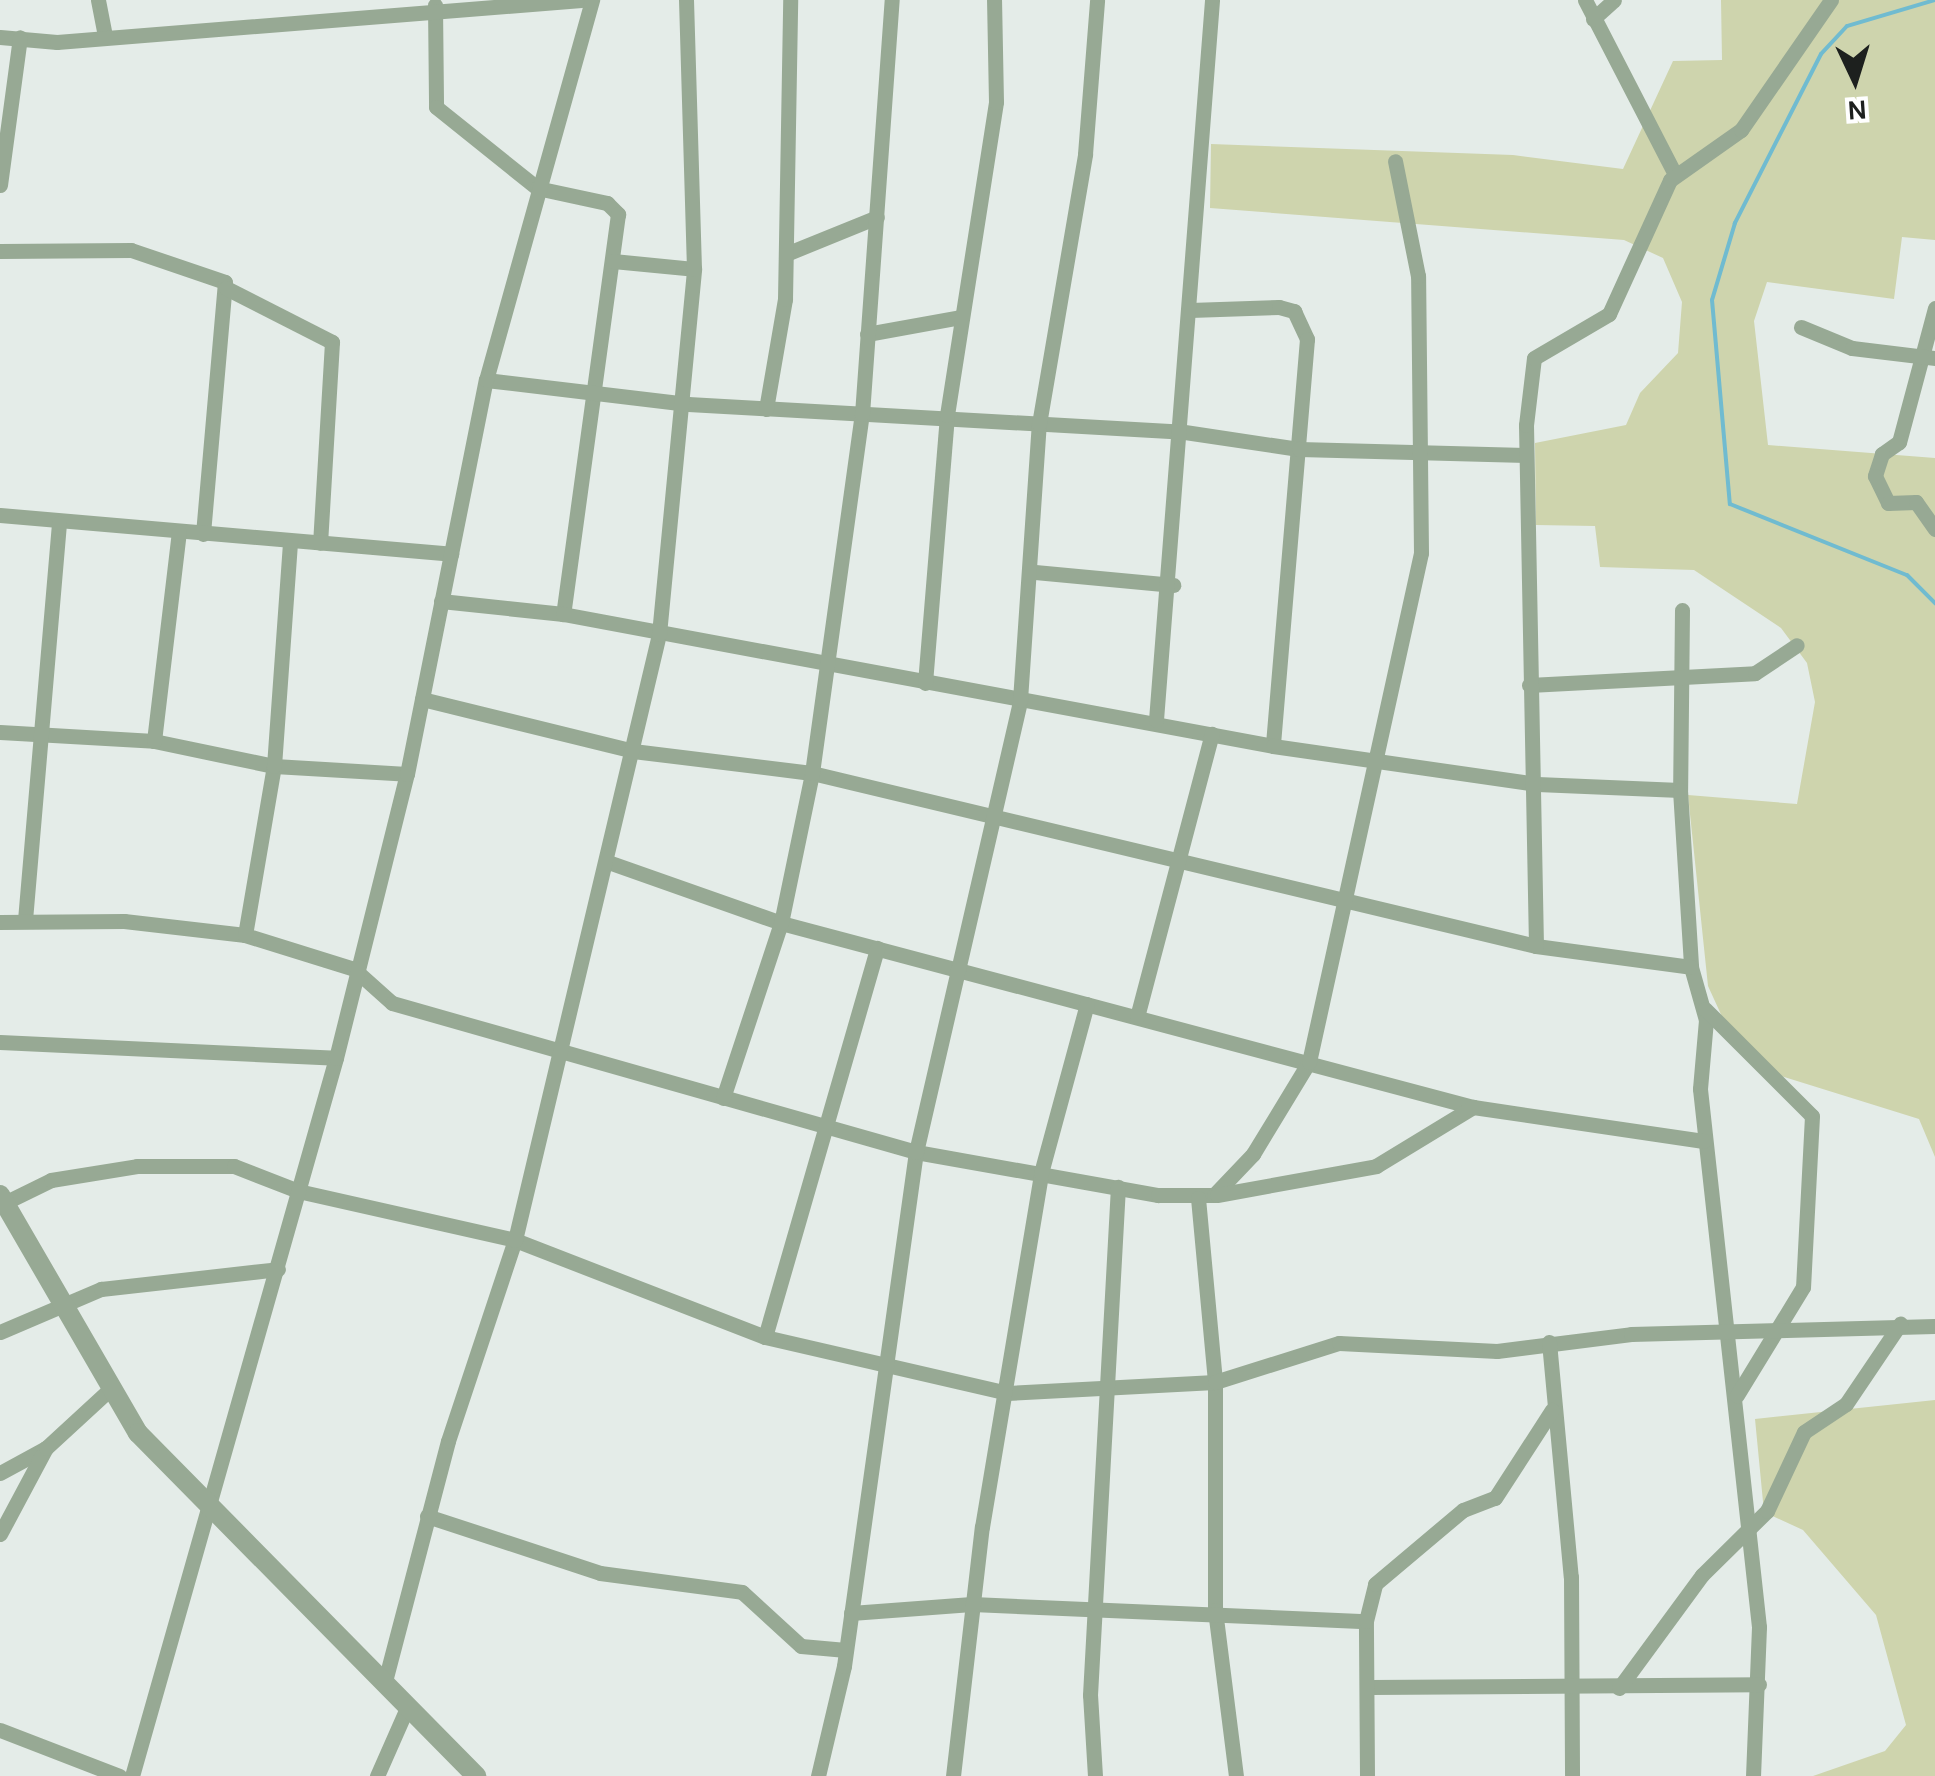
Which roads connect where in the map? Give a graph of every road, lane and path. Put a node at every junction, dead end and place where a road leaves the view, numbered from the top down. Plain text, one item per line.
1 (98, 0) edge
2 (581, 0) edge
3 (592, 0) edge
4 (686, 0) edge
5 (790, 0) edge
6 (892, 0) edge
7 (994, 0) edge
8 (1097, 0) edge
9 (1212, 0) edge
10 (1585, 0) edge
11 (1614, 0) edge
12 (1831, 0) edge
13 (463, 2) edge
14 (435, 6) junction
15 (1592, 19) junction
16 (0, 37) edge
17 (20, 37) junction
18 (105, 37) junction
19 (1395, 161) dead end
20 (1674, 174) junction
21 (0, 184) edge
22 (537, 188) junction
23 (877, 217) junction
24 (0, 251) edge
25 (786, 254) junction
26 (613, 261) junction
27 (694, 269) junction
28 (226, 288) junction
29 (1935, 308) edge
30 (1190, 310) junction
31 (962, 318) junction
32 (1801, 327) dead end
33 (867, 334) junction
34 (1927, 358) edge
35 (486, 380) junction
36 (592, 394) junction
37 (688, 404) junction
38 (766, 408) junction
39 (862, 414) junction
40 (946, 416) junction
41 (1039, 424) junction
42 (1178, 430) junction
43 (1299, 449) junction
44 (1421, 451) junction
45 (1526, 455) junction
46 (0, 515) edge
47 (59, 523) junction
48 (1935, 529) edge
49 (179, 532) junction
50 (203, 534) junction
51 (290, 540) junction
52 (320, 543) junction
53 (451, 554) junction
54 (1036, 572) junction
55 (1172, 586) junction
56 (440, 601) junction
57 (1682, 610) dead end
58 (564, 614) junction
59 (659, 634) junction
60 (1797, 645) dead end
61 (828, 667) junction
62 (1680, 677) junction
63 (925, 683) junction
64 (1528, 686) junction
65 (422, 699) junction
66 (1020, 700) junction
67 (1156, 720) junction
68 (0, 732) edge
69 (1212, 734) junction
70 (41, 736) junction
71 (154, 741) junction
72 (1273, 746) junction
73 (633, 751) junction
74 (1380, 760) junction
75 (274, 766) junction
76 (407, 774) junction
77 (812, 774) junction
78 (1537, 784) junction
79 (1680, 790) junction
80 (995, 818) junction
81 (1176, 857) junction
82 (611, 863) junction
83 (1344, 903) junction
84 (25, 920) junction
85 (0, 922) edge
86 (780, 923) junction
87 (245, 935) junction
88 (1536, 946) junction
89 (877, 948) junction
90 (1691, 967) junction
91 (957, 968) junction
92 (354, 969) junction
93 (1087, 1004) junction
94 (1705, 1010) junction
95 (1136, 1017) junction
96 (0, 1042) edge
97 (561, 1052) junction
98 (336, 1058) junction
99 (1309, 1062) junction
100 (722, 1098) junction
101 (1472, 1107) junction
102 (823, 1126) junction
103 (1704, 1141) junction
104 (916, 1152) junction
105 (1041, 1173) junction
106 (1118, 1187) junction
107 (298, 1191) junction
108 (1206, 1197) junction
109 (1, 1201) edge
110 (515, 1240) junction
111 (278, 1269) junction
112 (58, 1301) junction
113 (1900, 1324) junction
114 (1935, 1326) edge
115 (1776, 1331) junction
116 (0, 1332) edge
117 (1724, 1332) junction
118 (765, 1338) junction
119 (1550, 1342) junction
120 (887, 1366) junction
121 (1215, 1382) junction
122 (109, 1390) junction
123 (1007, 1393) junction
124 (1108, 1393) junction
125 (1737, 1395) junction
126 (1552, 1410) junction
127 (46, 1448) junction
128 (0, 1473) edge
129 (213, 1512) junction
130 (427, 1516) junction
131 (1752, 1528) junction
132 (0, 1534) edge
133 (972, 1604) junction
134 (1096, 1610) junction
135 (1215, 1610) junction
136 (851, 1614) junction
137 (1366, 1621) junction
138 (846, 1650) junction
139 (1759, 1684) junction
140 (384, 1685) junction
141 (1370, 1688) junction
142 (1619, 1688) junction
143 (1570, 1690) junction
144 (408, 1708) junction
145 (0, 1730) edge
146 (119, 1776) edge
147 (132, 1776) edge
148 (377, 1776) edge
149 (476, 1776) edge
150 (818, 1776) edge
151 (953, 1776) edge
152 (1095, 1776) edge
153 (1236, 1776) edge
154 (1367, 1776) edge
155 (1572, 1776) edge
156 (1753, 1776) edge

1 - 18 street
2 - 13 street
3 - 22 street
4 - 27 street
5 - 25 street
6 - 23 street
7 - 31 street
8 - 41 street
9 - 30 street
10 - 15 street
11 - 15 street
12 - 20 street
13 - 14 street
14 - 18 street
14 - 22 street
15 - 20 street
16 - 17 street
17 - 18 street
17 - 21 street
19 - 44 street
20 - 45 street
22 - 26 street
22 - 35 street
23 - 25 street
23 - 33 street
24 - 28 street
25 - 38 street
26 - 27 street
26 - 36 street
27 - 37 street
28 - 50 street
28 - 52 street
29 - 34 street
30 - 42 street
30 - 43 street
31 - 33 street
31 - 40 street
32 - 34 street
33 - 39 street
34 - 48 street
35 - 36 street
35 - 53 street
36 - 37 street
36 - 58 street
37 - 38 street
37 - 59 street
38 - 39 street
39 - 40 street
39 - 61 street
40 - 41 street
40 - 63 street
41 - 42 street
41 - 54 street
42 - 43 street
42 - 55 street
43 - 44 street
43 - 72 street
44 - 45 street
44 - 74 street
45 - 64 street
46 - 47 street
47 - 49 street
47 - 70 street
49 - 50 street
49 - 71 street
50 - 51 street
51 - 52 street
51 - 75 street
52 - 53 street
53 - 56 street
54 - 55 street
54 - 66 street
55 - 67 street
56 - 58 street
56 - 65 street
57 - 62 street
58 - 59 street
59 - 61 street
59 - 73 street
60 - 62 street
61 - 63 street
61 - 77 street
62 - 64 street
62 - 79 street
63 - 66 street
64 - 78 street
65 - 73 street
65 - 76 street
66 - 67 street
66 - 80 street
67 - 69 street
68 - 70 street
69 - 72 street
69 - 81 street
70 - 71 street
70 - 84 street
71 - 75 street
72 - 74 street
73 - 77 street
73 - 82 street
74 - 78 street
74 - 83 street
75 - 76 street
75 - 87 street
76 - 92 street
77 - 80 street
77 - 86 street
78 - 79 street
78 - 88 street
79 - 90 street
80 - 81 street
80 - 91 street
81 - 83 street
81 - 95 street
82 - 86 street
82 - 97 street
83 - 88 street
83 - 99 street
84 - 85 street
84 - 87 street
86 - 89 street
86 - 100 street
87 - 92 street
88 - 90 street
89 - 91 street
89 - 102 street
90 - 94 street
91 - 93 street
91 - 104 street
92 - 97 street
92 - 98 street
93 - 95 street
93 - 105 street
94 - 103 street
94 - 115 street
95 - 99 street
96 - 98 street
97 - 100 street
97 - 110 street
98 - 107 street
99 - 101 street
99 - 108 street
100 - 102 street
101 - 103 street
101 - 108 street
102 - 104 street
102 - 118 street
103 - 117 street
104 - 105 street
104 - 120 street
105 - 106 street
105 - 123 street
106 - 108 street
106 - 124 street
107 - 109 street
107 - 110 street
107 - 111 street
108 - 121 street
109 - 112 street
110 - 118 street
110 - 130 street
111 - 112 street
111 - 129 street
112 - 116 street
112 - 122 street
113 - 114 street
113 - 115 street
113 - 131 street
115 - 117 street
115 - 125 street
117 - 119 street
117 - 125 street
118 - 120 street
119 - 121 street
119 - 126 street
120 - 123 street
120 - 136 street
121 - 124 street
121 - 135 street
122 - 127 street
122 - 129 street
123 - 124 street
123 - 133 street
124 - 134 street
125 - 131 street
126 - 137 street
126 - 143 street
127 - 128 street
127 - 132 street
129 - 140 street
129 - 147 street
130 - 138 street
130 - 140 street
131 - 139 street
131 - 142 street
133 - 134 street
133 - 136 street
133 - 151 street
134 - 135 street
134 - 152 street
135 - 137 street
135 - 153 street
136 - 138 street
137 - 141 street
138 - 150 street
139 - 142 street
139 - 156 street
140 - 144 street
141 - 143 street
141 - 154 street
142 - 143 street
143 - 155 street
144 - 148 street
144 - 149 street
145 - 146 street

